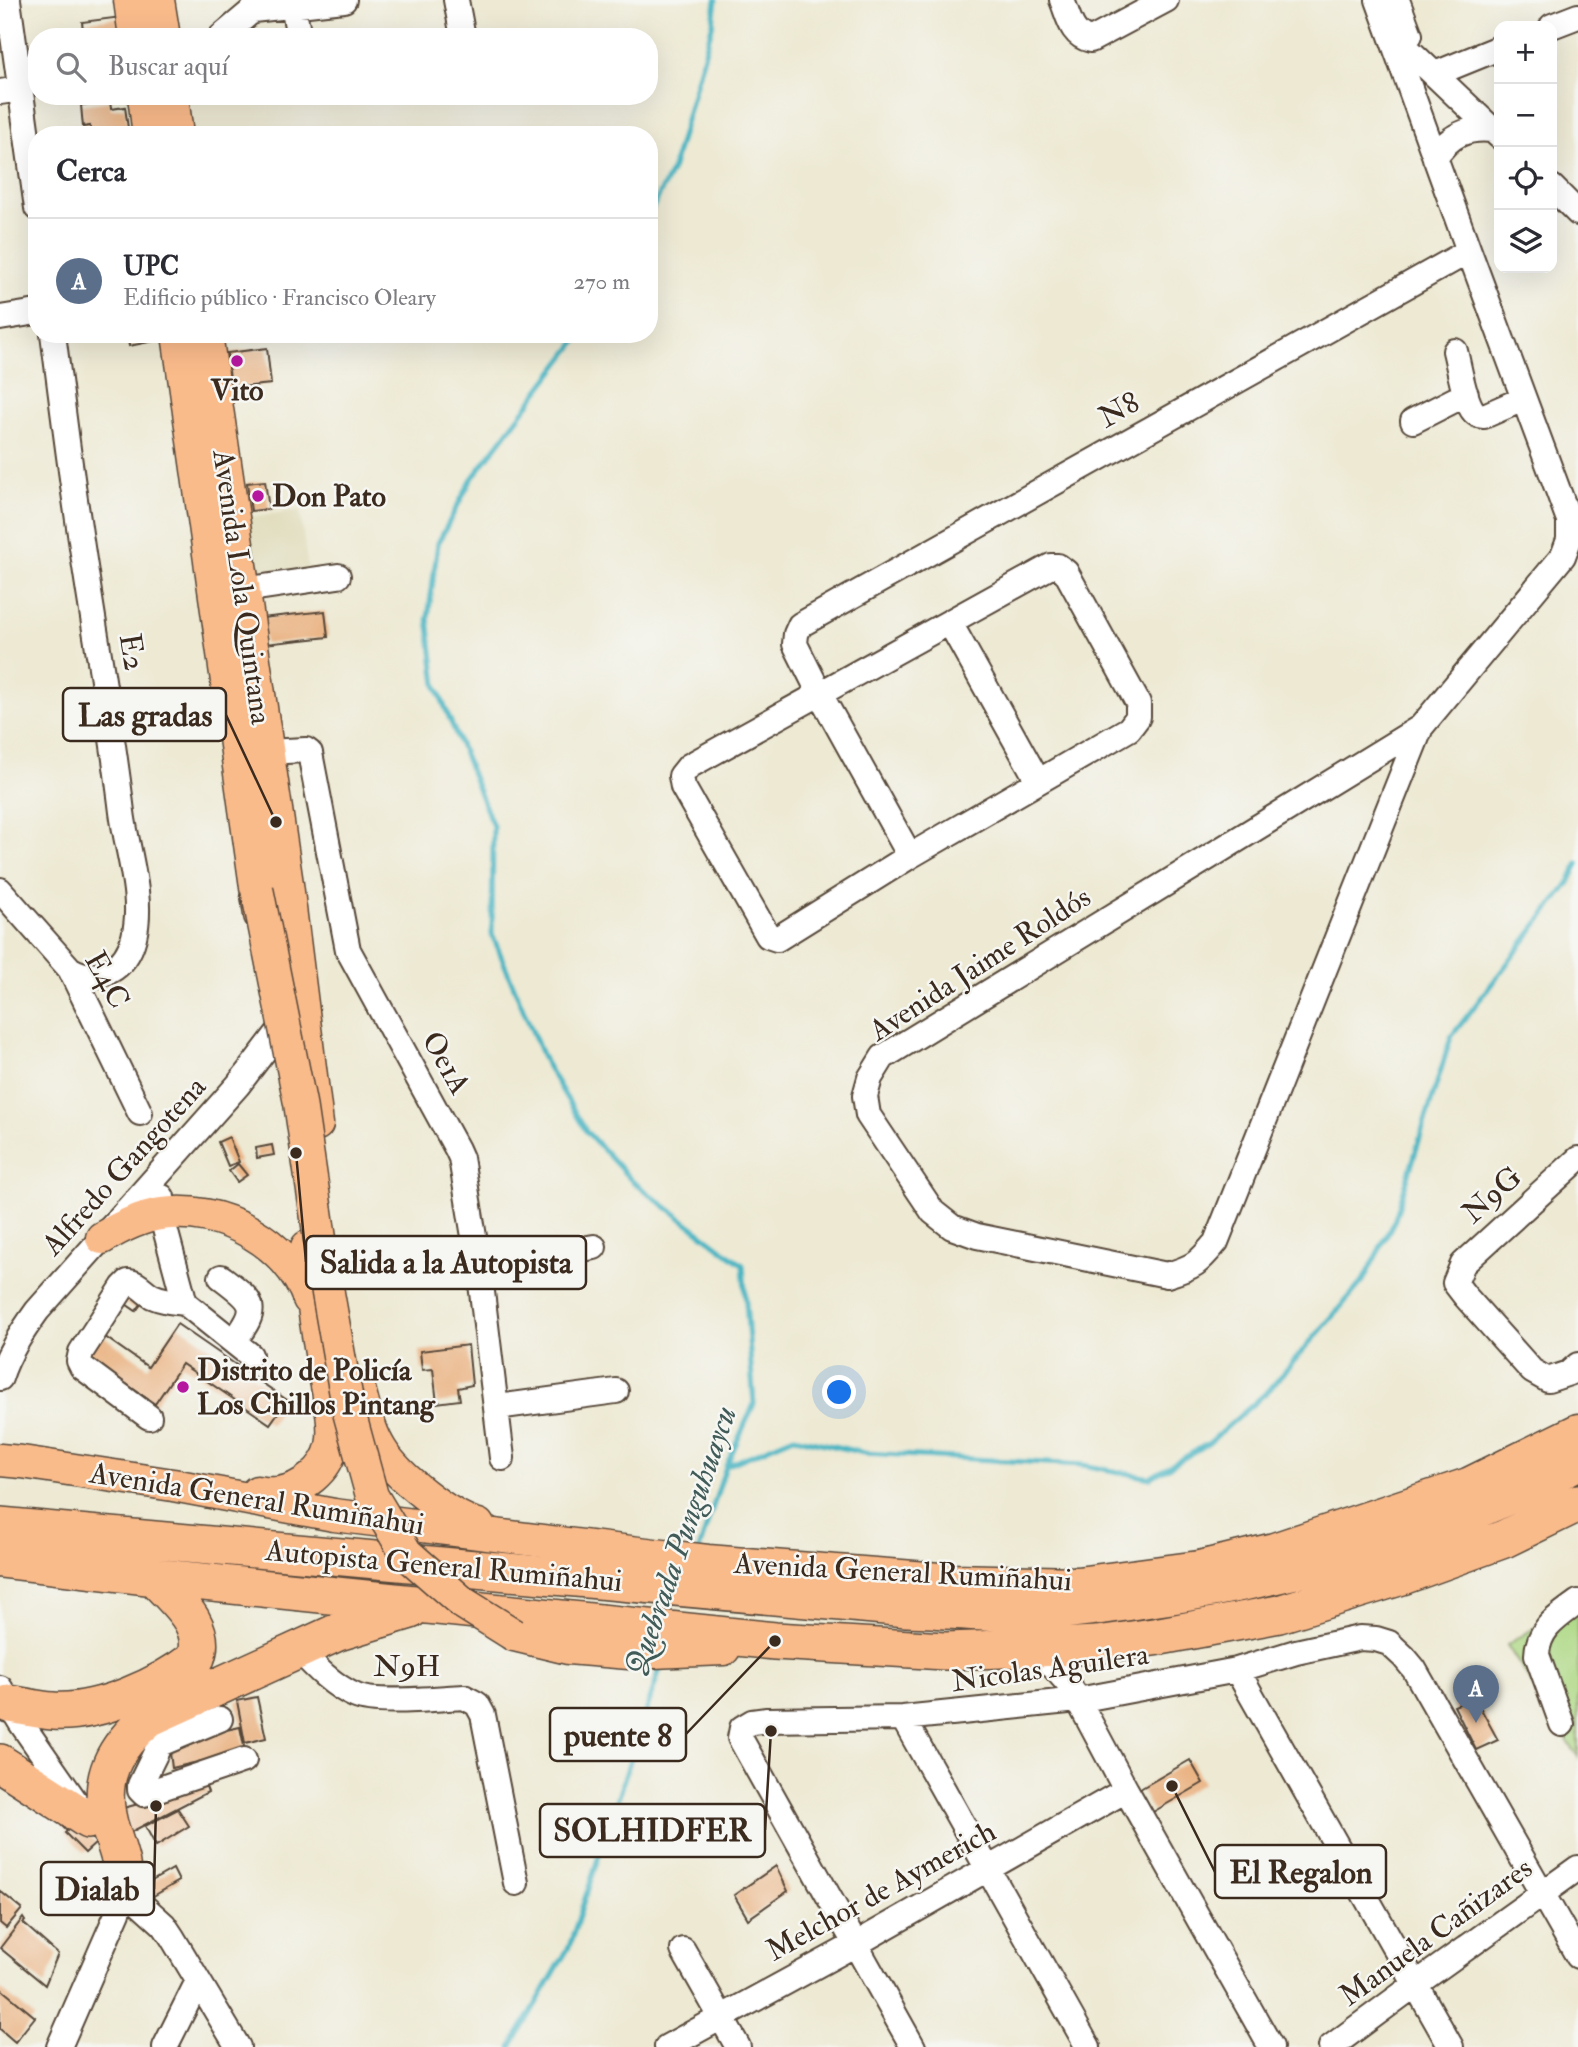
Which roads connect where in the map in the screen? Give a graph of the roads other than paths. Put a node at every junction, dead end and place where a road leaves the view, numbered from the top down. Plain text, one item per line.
1 (8, 0) edge
2 (130, 0) edge
3 (158, 0) edge
4 (344, 0) edge
5 (456, 0) edge
6 (1062, 0) edge
7 (1166, 0) edge
8 (1378, 0) edge
9 (1397, 0) edge
10 (252, 5) edge
11 (293, 6) junction
12 (1578, 16) edge
13 (1557, 24) edge
14 (134, 28) edge
15 (163, 28) edge
16 (230, 28) edge
17 (297, 28) edge
18 (461, 28) edge
19 (1391, 33) junction
20 (1494, 49) edge
21 (1427, 66) junction
22 (11, 91) edge
23 (150, 105) edge
24 (171, 105) edge
25 (180, 105) edge
26 (163, 126) edge
27 (168, 126) edge
28 (170, 126) edge
29 (1494, 131) edge
30 (1494, 132) edge
31 (1435, 158) junction
32 (28, 168) edge
33 (1557, 192) edge
34 (1578, 213) edge
35 (1469, 251) junction
36 (28, 313) edge
37 (0, 318) edge
38 (54, 343) edge
39 (179, 343) edge
40 (207, 343) edge
41 (1455, 351) dead end
42 (1466, 394) junction
43 (1523, 399) junction
44 (1413, 421) dead end
45 (338, 576) dead end
46 (243, 590) junction
47 (950, 623) junction
48 (820, 694) junction
49 (1421, 727) junction
50 (266, 752) junction
51 (1038, 781) junction
52 (910, 856) junction
53 (257, 889) junction
54 (0, 890) edge
55 (70, 969) junction
56 (301, 1000) junction
57 (278, 1034) junction
58 (141, 1113) dead end
59 (1578, 1159) edge
60 (163, 1171) junction
61 (161, 1214) junction
62 (102, 1238) junction
63 (594, 1247) dead end
64 (480, 1267) junction
65 (221, 1277) dead end
66 (186, 1303) junction
67 (314, 1316) junction
68 (1578, 1366) edge
69 (0, 1378) edge
70 (616, 1391) dead end
71 (498, 1407) junction
72 (149, 1417) dead end
73 (1578, 1430) edge
74 (502, 1458) dead end
75 (0, 1460) edge
76 (1578, 1461) edge
77 (173, 1485) junction
78 (1578, 1503) edge
79 (0, 1526) edge
80 (655, 1555) junction
81 (0, 1559) edge
82 (692, 1574) junction
83 (154, 1577) junction
84 (1578, 1602) edge
85 (424, 1606) junction
86 (868, 1647) junction
87 (1037, 1648) junction
88 (298, 1649) junction
89 (1237, 1670) junction
90 (5, 1696) edge
91 (1078, 1700) junction
92 (903, 1718) junction
93 (220, 1719) dead end
94 (1562, 1724) dead end
95 (148, 1736) junction
96 (244, 1760) dead end
97 (0, 1763) edge
98 (140, 1790) junction
99 (1126, 1790) junction
100 (96, 1808) junction
101 (987, 1868) junction
102 (1578, 1868) edge
103 (516, 1882) dead end
104 (123, 1888) junction
105 (1543, 1894) junction
106 (856, 1944) junction
107 (683, 1950) dead end
108 (1578, 1956) edge
109 (198, 1981) junction
110 (1416, 1984) junction
111 (721, 2017) junction
112 (59, 2047) edge
113 (165, 2047) edge
114 (238, 2047) edge
115 (667, 2047) edge
116 (738, 2047) edge
117 (913, 2047) edge
118 (1088, 2047) edge
119 (1270, 2047) edge
120 (1331, 2047) edge
121 (1451, 2047) edge

1 - 22 street
2 - 14 main road
3 - 15 main road
4 - 11 street
5 - 18 street
6 - 7 street
8 - 19 street, Avenida Jaime Roldós
9 - 21 street
10 - 11 street
10 - 16 street
11 - 17 street
12 - 13 street
19 - 21 street
19 - 31 street, Avenida Jaime Roldós
20 - 21 street
21 - 29 street
22 - 32 street
23 - 26 main road
24 - 27 main road
25 - 28 street
30 - 31 street
31 - 35 street, Avenida Jaime Roldós
33 - 34 street
35 - 43 street, Avenida Jaime Roldós
35 - 48 street, N8
36 - 37 street
38 - 55 street, E2
39 - 53 main road, Avenida Lola Quintana
40 - 46 main road, Avenida Lola Quintana
41 - 42 street
42 - 43 street
42 - 44 street
43 - 49 street, Avenida Jaime Roldós
45 - 46 street
46 - 50 main road, Avenida Lola Quintana
47 - 48 street
47 - 51 street
47 - 51 street
48 - 52 street
48 - 52 street
49 - 49 street, Avenida Jaime Roldós
50 - 56 main road, Avenida Lola Quintana
50 - 64 street, Oe1A
51 - 52 street
53 - 57 main road, Avenida Lola Quintana
53 - 86 main road, Avenida Lola Quintana, bridge
54 - 55 street, E4C
55 - 58 street, E4C
56 - 57 street, Alfredo Gangotena
56 - 80 main road, Avenida Lola Quintana
57 - 60 street, Alfredo Gangotena
57 - 67 main road, Avenida Lola Quintana
59 - 68 street, N9G
60 - 61 street
60 - 62 street, Alfredo Gangotena
61 - 62 main road
61 - 66 street
61 - 67 main road
62 - 69 street, Alfredo Gangotena
63 - 64 street
64 - 71 street, Oe1A
65 - 66 street
66 - 72 street
67 - 77 main road, Avenida Lola Quintana
70 - 71 street
71 - 74 street, Oe1A
73 - 82 main road, Avenida General Rumiñahui
75 - 77 main road, Avenida General Rumiñahui
76 - 82 highway, Autopista General Rumiñahui
77 - 80 main road, Avenida General Rumiñahui
78 - 87 highway, Autopista General Rumiñahui
79 - 82 highway, Autopista General Rumiñahui
80 - 82 main road, Avenida General Rumiñahui
81 - 83 highway, Autopista General Rumiñahui
83 - 85 highway, Autopista General Rumiñahui
83 - 90 highway
84 - 94 street
85 - 86 highway, Autopista General Rumiñahui
85 - 88 highway
86 - 87 highway, Autopista General Rumiñahui
87 - 91 street
88 - 95 highway
88 - 103 street, N9H
89 - 91 street, Nicolas Aguilera
89 - 105 street, Nicolas Aguilera
89 - 110 street
90 - 100 street
91 - 92 street, Nicolas Aguilera
91 - 99 street
92 - 101 street
92 - 106 street, Nicolas Aguilera
93 - 95 street
95 - 98 street
95 - 100 highway
96 - 98 street
97 - 100 highway
98 - 100 street
99 - 101 street, Melchor de Aymerich
99 - 119 street
100 - 104 highway
101 - 106 street, Melchor de Aymerich
101 - 118 street
102 - 105 street, Manuela Cañizares
104 - 109 street
104 - 112 street
105 - 108 street
105 - 110 street, Manuela Cañizares
106 - 111 street, Melchor de Aymerich
106 - 117 street
107 - 111 street
109 - 113 street
109 - 114 street
110 - 120 street, Manuela Cañizares
110 - 121 street
111 - 115 street, Melchor de Aymerich
111 - 116 street

